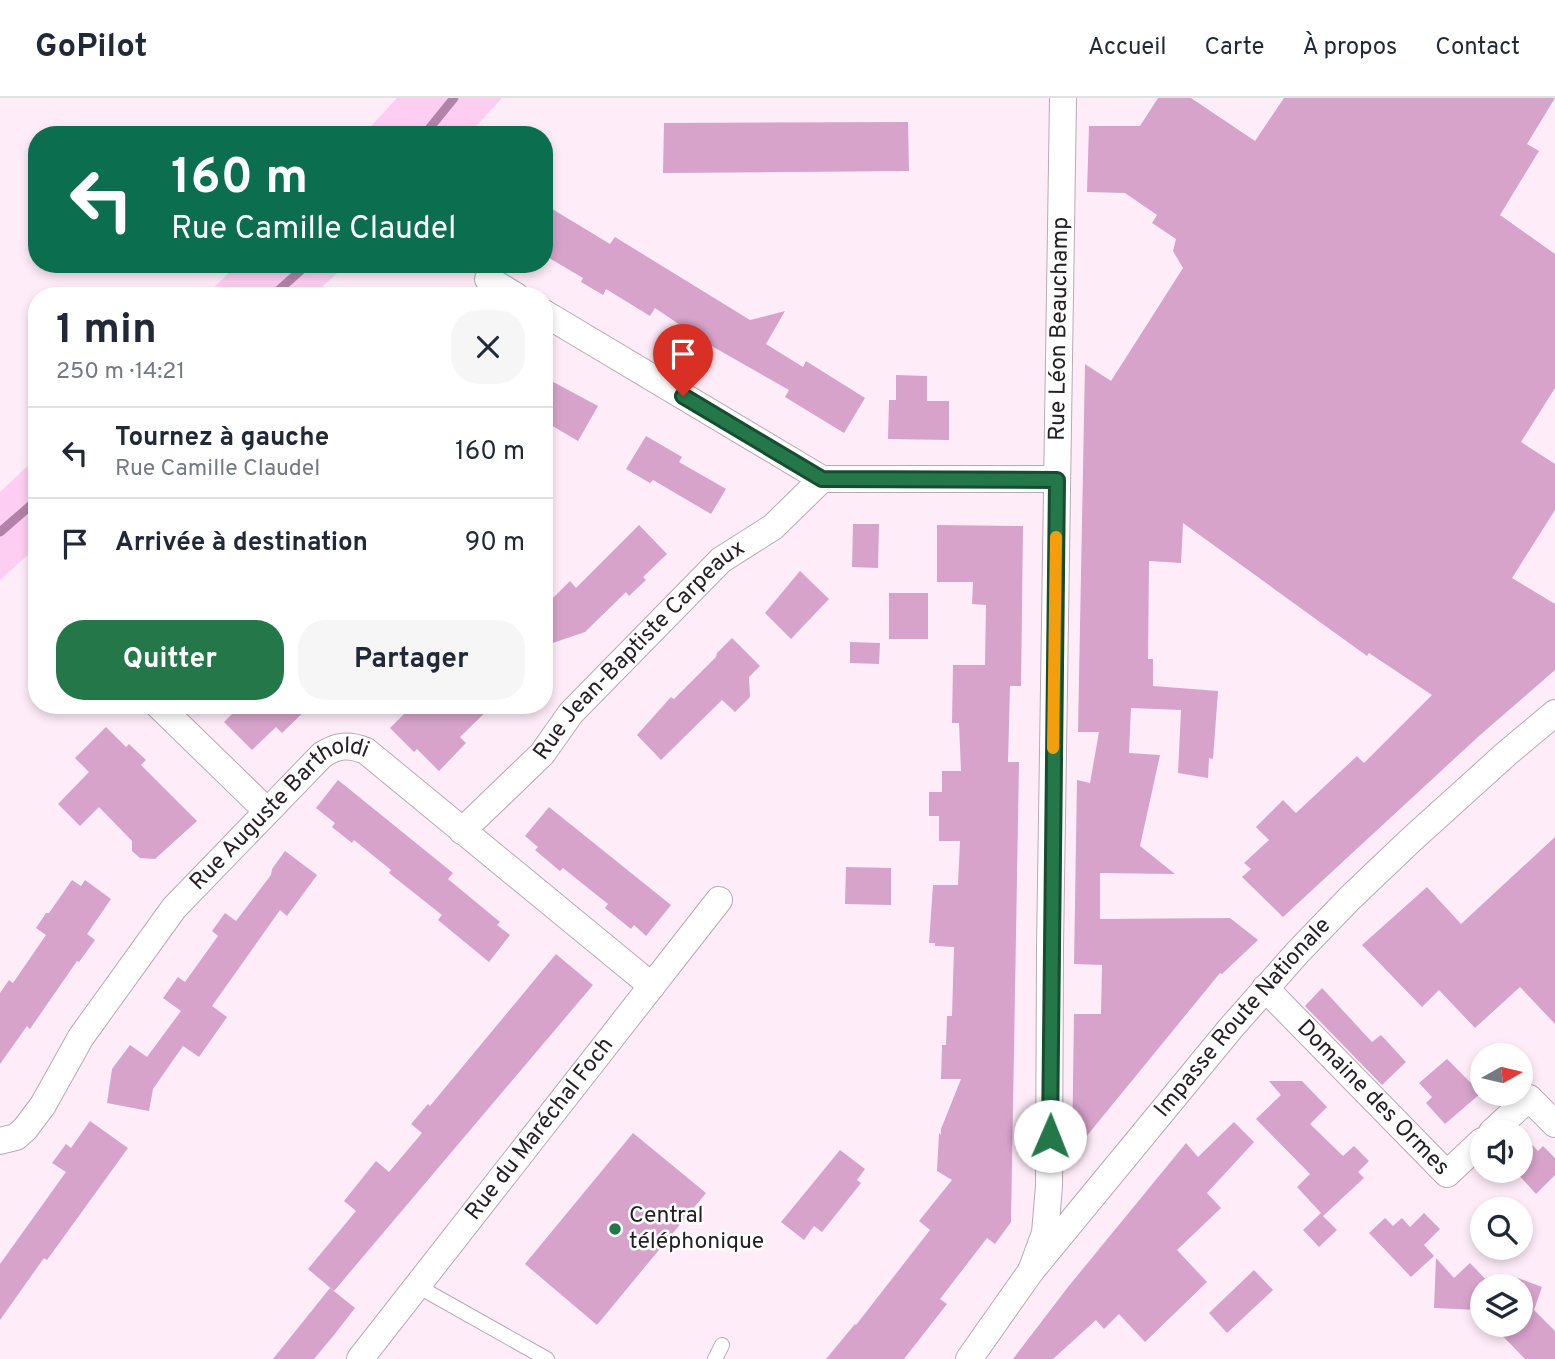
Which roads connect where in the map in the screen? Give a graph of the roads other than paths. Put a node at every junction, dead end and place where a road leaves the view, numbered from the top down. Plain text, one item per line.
1 (1063, 98) edge
2 (488, 279) dead end
3 (501, 287) edge
4 (553, 318) edge
5 (822, 479) junction
6 (1057, 480) junction
7 (1555, 713) edge
8 (167, 714) edge
9 (267, 811) junction
10 (462, 831) junction
11 (719, 900) dead end
12 (652, 986) junction
13 (1265, 988) junction
14 (1505, 1120) edge
15 (1555, 1124) edge
16 (0, 1141) edge
17 (1470, 1153) edge
18 (1031, 1271) junction
19 (419, 1287) junction
20 (722, 1345) dead end
21 (360, 1359) edge
22 (547, 1359) edge
23 (715, 1359) edge
24 (969, 1359) edge

1 - 6 street, Rue Léon Beauchamp
2 - 3 street
4 - 5 street
5 - 6 street
5 - 10 street, Rue Jean-Baptiste Carpeaux
6 - 18 street, Rue Léon Beauchamp
7 - 13 street, Impasse Route Nationale
8 - 9 street
9 - 10 street, Rue Auguste Bartholdi
9 - 16 street, Rue Auguste Bartholdi
10 - 12 street, Rue Auguste Bartholdi
11 - 12 street, Rue du Maréchal Foch
12 - 19 street, Rue du Maréchal Foch
13 - 17 street, Domaine des Ormes
13 - 18 street, Impasse Route Nationale
14 - 15 street
18 - 24 street, Impasse Route Nationale
19 - 21 street, Rue du Maréchal Foch
19 - 22 lane
20 - 23 lane

